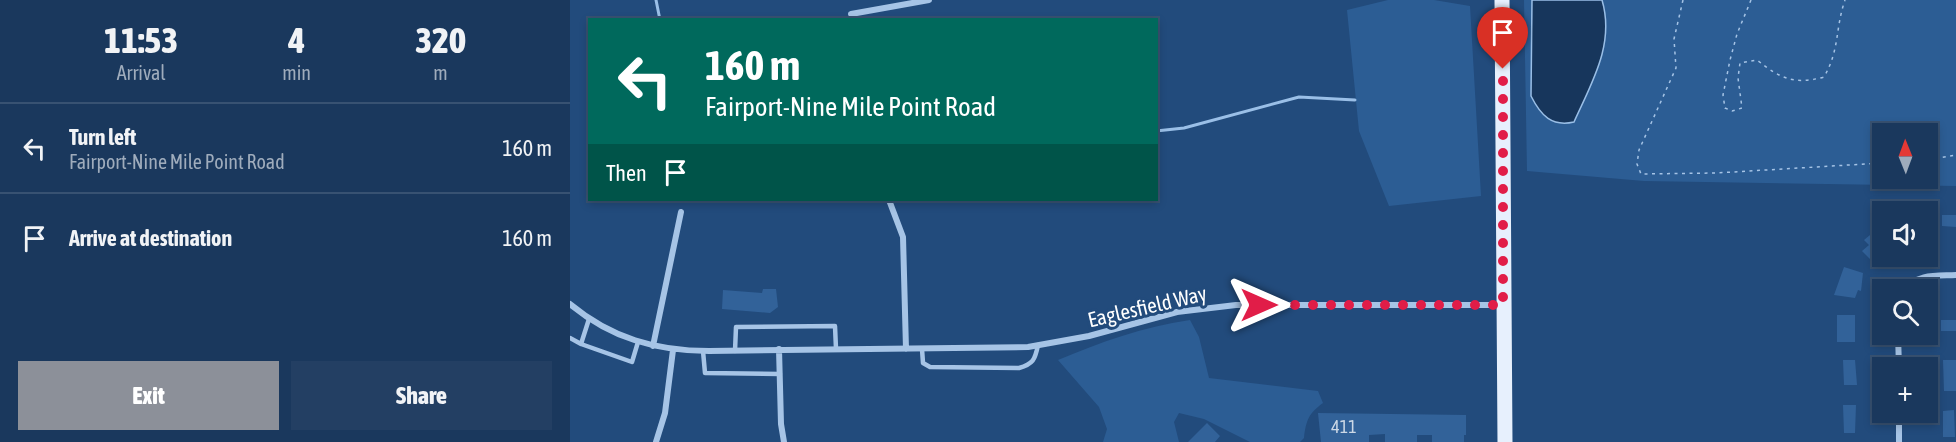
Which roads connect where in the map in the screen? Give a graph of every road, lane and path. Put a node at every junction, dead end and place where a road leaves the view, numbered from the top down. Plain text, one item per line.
1 (929, 0) edge
2 (1502, 0) edge
3 (1683, 0) edge
4 (1751, 0) edge
5 (1845, 0) edge
6 (851, 14) dead end
7 (1956, 155) edge
8 (1938, 158) edge
9 (1872, 163) edge
10 (889, 201) edge
11 (681, 213) dead end
12 (1956, 275) edge
13 (1918, 279) edge
14 (570, 304) edge
15 (1503, 305) junction
16 (589, 319) junction
17 (570, 339) edge
18 (638, 342) junction
19 (581, 344) junction
20 (1038, 345) junction
21 (653, 346) junction
22 (836, 349) junction
23 (906, 349) junction
24 (922, 349) junction
25 (673, 350) junction
26 (779, 350) junction
27 (703, 351) junction
28 (735, 351) junction
29 (780, 374) junction
30 (1899, 423) edge
31 (656, 442) edge
32 (784, 442) edge
33 (1505, 442) edge
34 (1899, 442) edge

1 - 6 street
2 - 15 main road
3 - 9 path
4 - 5 path
7 - 8 path
10 - 23 street
11 - 21 street
12 - 13 street
14 - 16 street, Eaglesfield Way
15 - 20 street, Eaglesfield Way
15 - 33 main road
16 - 18 street, Eaglesfield Way
16 - 19 lane
17 - 19 lane
18 - 19 lane
18 - 21 street, Eaglesfield Way
20 - 24 street, Eaglesfield Way
20 - 24 lane
21 - 25 street, Eaglesfield Way
22 - 23 street, Eaglesfield Way
22 - 26 street, Eaglesfield Way
22 - 28 lane
23 - 24 street, Eaglesfield Way
25 - 27 street, Eaglesfield Way
25 - 31 street
26 - 28 street, Eaglesfield Way
26 - 29 street
27 - 28 street, Eaglesfield Way
27 - 29 lane
29 - 32 street
30 - 34 street

